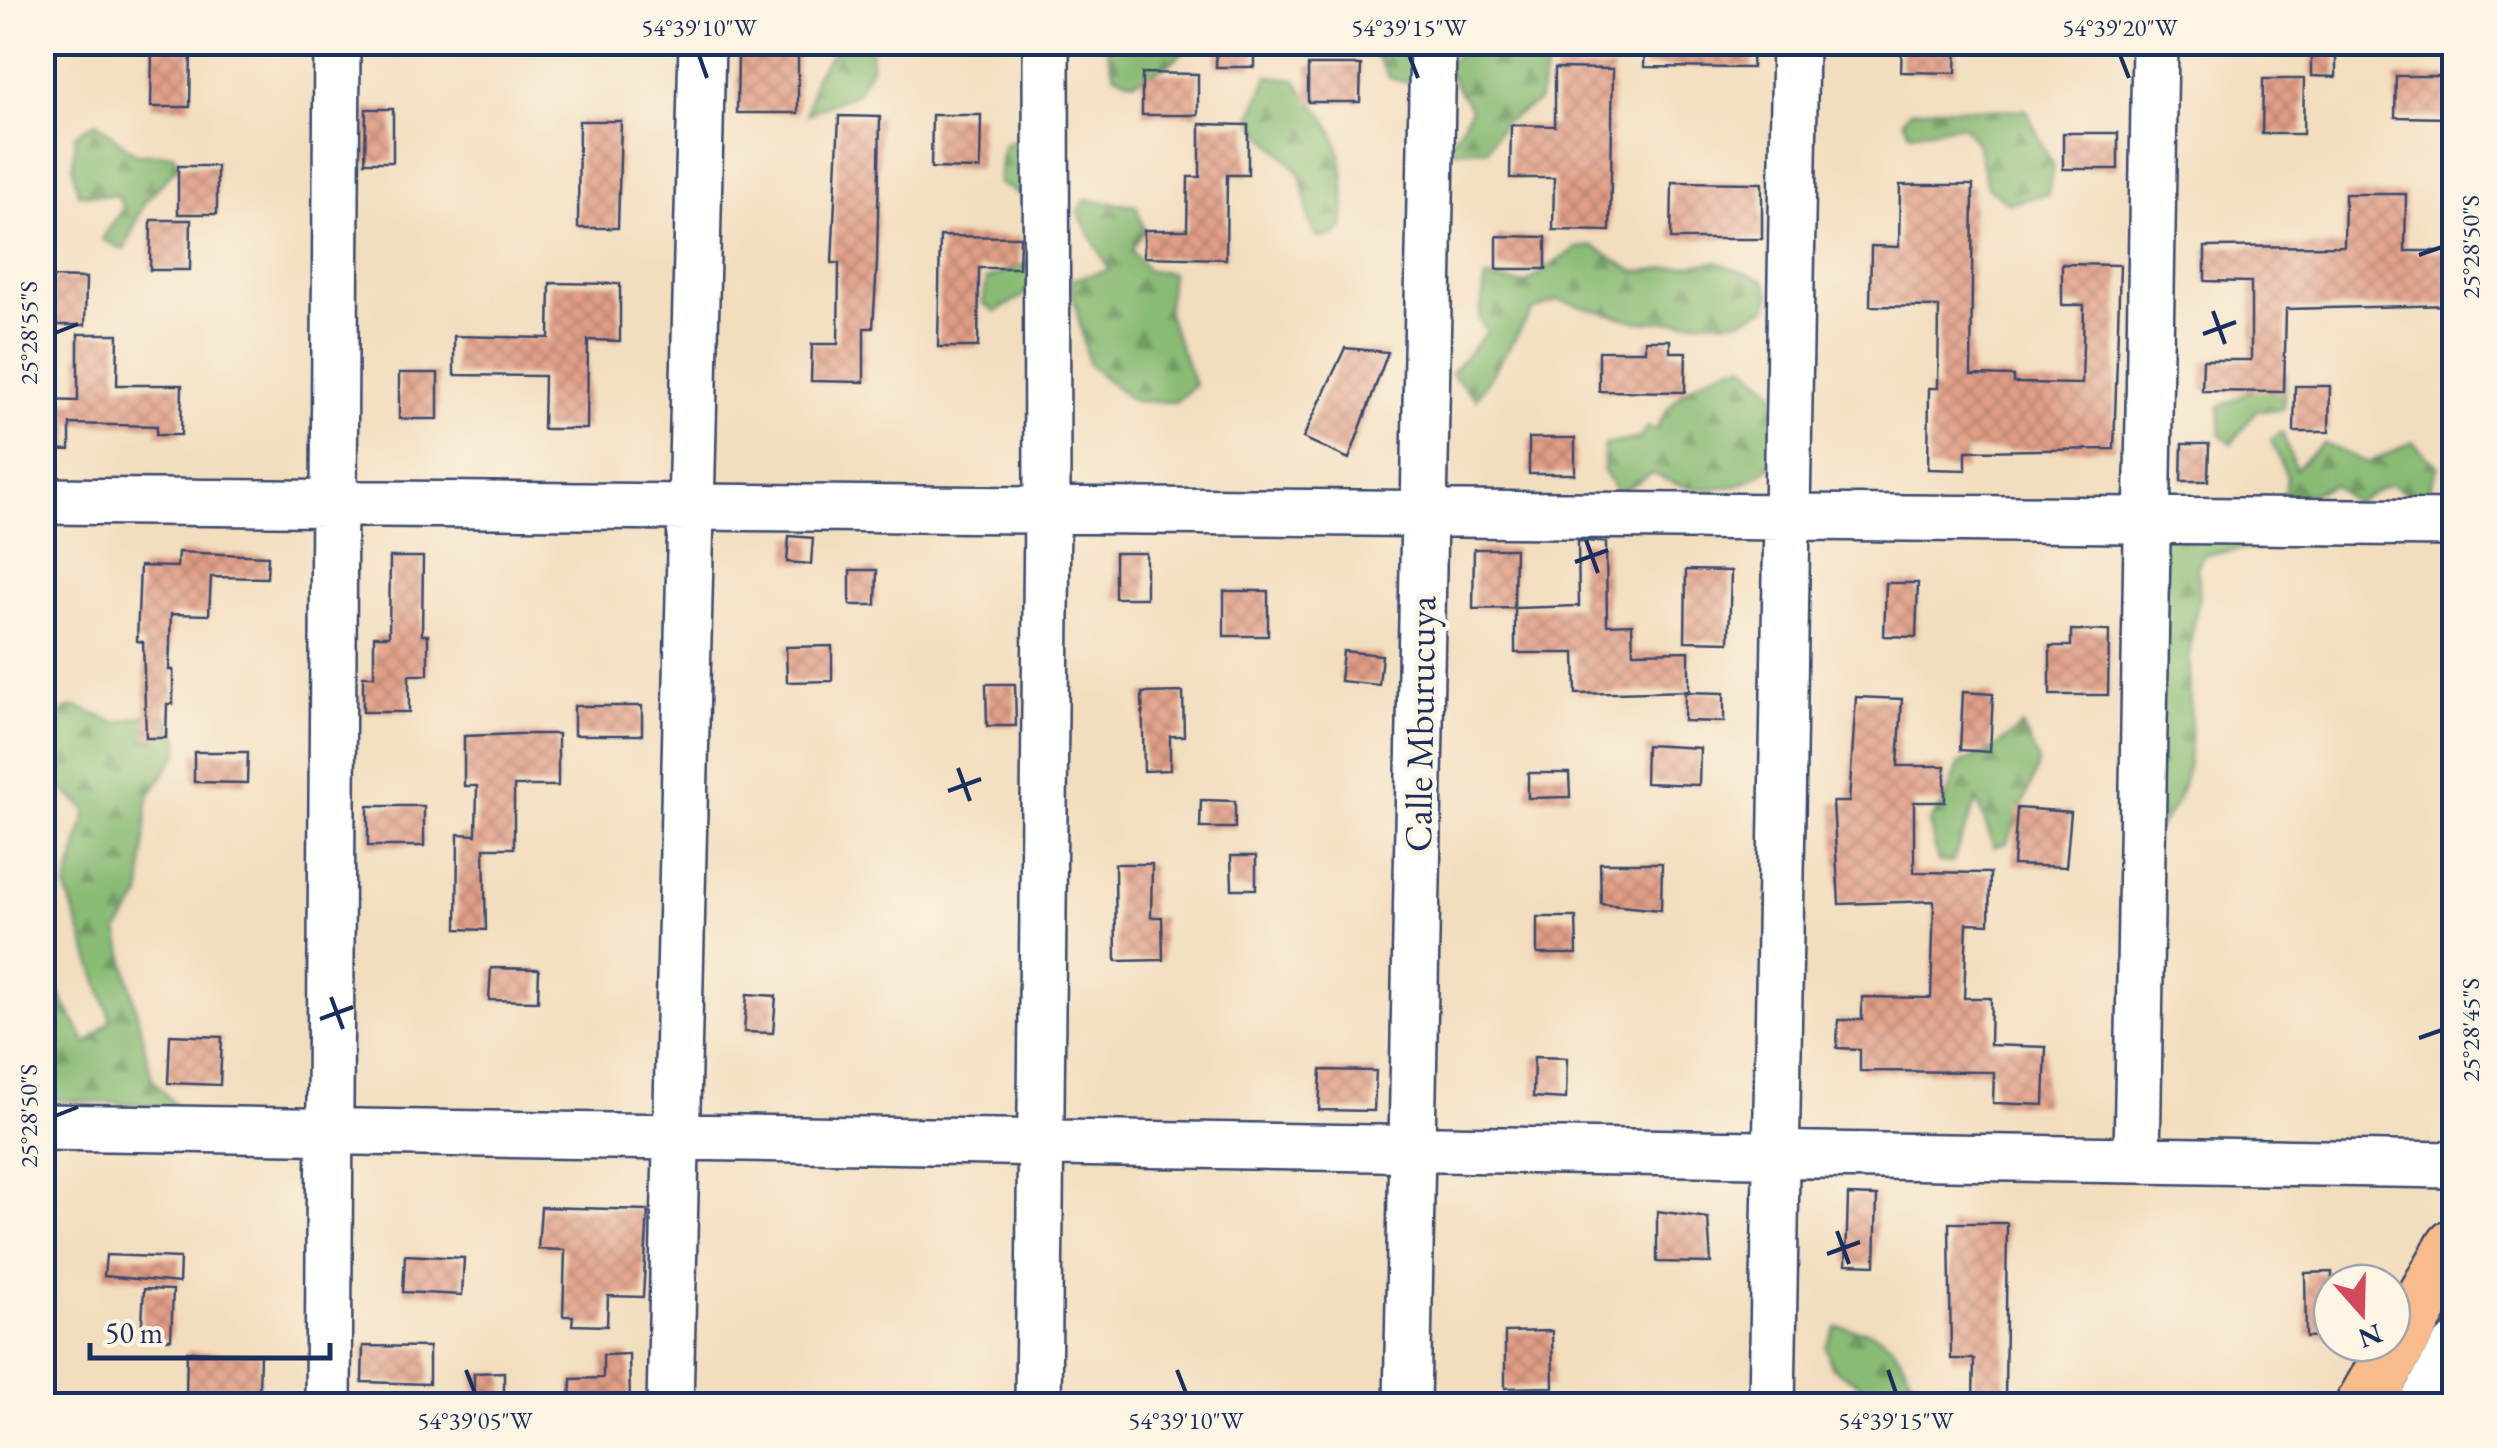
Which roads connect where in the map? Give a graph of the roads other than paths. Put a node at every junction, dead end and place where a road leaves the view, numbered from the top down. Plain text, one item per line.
1 (337, 42) edge
2 (702, 42) edge
3 (1046, 42) edge
4 (1433, 42) edge
5 (1794, 42) edge
6 (2155, 42) edge
7 (42, 502) edge
8 (334, 503) junction
9 (692, 507) junction
10 (1047, 511) junction
11 (1424, 514) junction
12 (1787, 517) junction
13 (2147, 520) junction
14 (2454, 523) edge
15 (42, 1127) edge
16 (332, 1132) junction
17 (677, 1137) junction
18 (1041, 1143) junction
19 (1412, 1149) junction
20 (1776, 1154) junction
21 (2137, 1160) junction
22 (2454, 1165) edge
23 (2454, 1247) edge
24 (2454, 1348) edge
25 (328, 1406) edge
26 (670, 1406) edge
27 (1038, 1406) edge
28 (1407, 1406) edge
29 (1772, 1406) edge
30 (2363, 1406) edge
31 (2421, 1406) edge

1 - 8 street
2 - 9 street
3 - 10 street
4 - 11 street, Calle Mburucuya
5 - 12 street
6 - 13 street
7 - 8 street
8 - 9 street
8 - 16 street
9 - 10 street
9 - 17 street
10 - 11 street
10 - 18 street
11 - 12 street
11 - 19 street, Calle Mburucuya
12 - 13 street
12 - 20 street
13 - 14 street
13 - 21 street
15 - 16 street
16 - 17 street
16 - 25 street
17 - 18 street
17 - 26 street
18 - 19 street
18 - 27 street
19 - 20 street
19 - 28 street, Calle Mburucuya
20 - 21 street
20 - 29 street
21 - 22 street
23 - 30 highway
24 - 31 street

